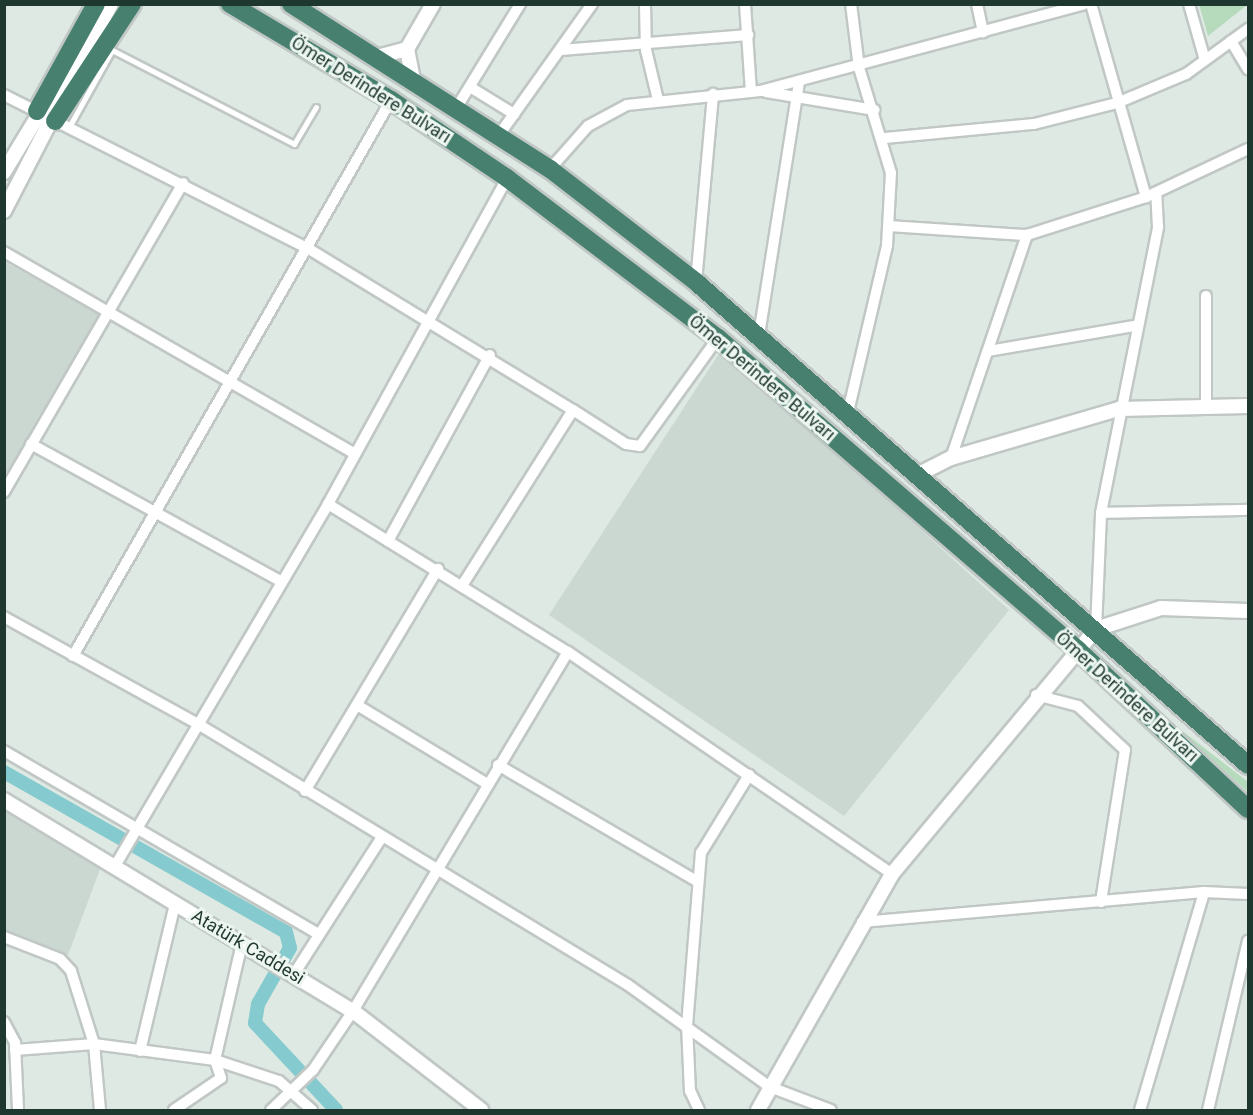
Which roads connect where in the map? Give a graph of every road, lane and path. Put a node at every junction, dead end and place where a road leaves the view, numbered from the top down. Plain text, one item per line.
1 (96, 4) edge
2 (111, 4) edge
3 (132, 4) edge
4 (230, 4) edge
5 (291, 4) edge
6 (433, 4) edge
7 (520, 4) edge
8 (592, 4) edge
9 (645, 4) edge
10 (745, 4) edge
11 (851, 4) edge
12 (977, 4) edge
13 (1084, 4) edge
14 (1090, 4) edge
15 (1189, 4) edge
16 (1248, 29) edge
17 (983, 32) junction
18 (747, 35) junction
19 (1232, 41) junction
20 (646, 43) junction
21 (407, 49) junction
22 (561, 50) junction
23 (377, 57) junction
24 (1205, 60) junction
25 (860, 68) junction
26 (1248, 69) edge
27 (413, 79) junction
28 (799, 82) junction
29 (470, 87) junction
30 (62, 91) junction
31 (755, 92) junction
32 (713, 94) junction
33 (4, 95) edge
34 (797, 97) junction
35 (391, 100) junction
36 (658, 100) junction
37 (1117, 103) junction
38 (316, 107) dead end
39 (457, 107) junction
40 (875, 110) junction
41 (37, 111) junction
42 (514, 114) junction
43 (62, 124) junction
44 (499, 135) junction
45 (885, 138) junction
46 (1248, 149) edge
47 (550, 169) junction
48 (4, 172) edge
49 (507, 178) junction
50 (183, 183) junction
51 (1151, 195) junction
52 (4, 211) edge
53 (890, 226) junction
54 (1027, 235) junction
55 (309, 249) junction
56 (4, 252) edge
57 (696, 282) junction
58 (1206, 296) dead end
59 (110, 310) junction
60 (431, 320) junction
61 (1135, 326) junction
62 (759, 335) junction
63 (718, 338) junction
64 (988, 351) junction
65 (490, 355) junction
66 (233, 380) junction
67 (1248, 406) edge
68 (1206, 407) junction
69 (1119, 409) junction
70 (573, 410) junction
71 (848, 412) junction
72 (31, 444) junction
73 (356, 454) junction
74 (951, 458) junction
75 (919, 474) junction
76 (4, 492) edge
77 (328, 504) junction
78 (1248, 510) edge
79 (1101, 513) junction
80 (157, 517) junction
81 (388, 541) junction
82 (438, 569) junction
83 (282, 582) junction
84 (463, 584) junction
85 (1248, 611) edge
86 (4, 617) edge
87 (1096, 629) junction
88 (1078, 650) junction
89 (568, 652) junction
90 (73, 656) junction
91 (1036, 695) junction
92 (357, 705) junction
93 (198, 724) junction
94 (4, 751) edge
95 (498, 765) junction
96 (1248, 765) edge
97 (749, 775) junction
98 (486, 783) junction
99 (305, 791) junction
100 (4, 800) edge
101 (1248, 808) edge
102 (137, 828) junction
103 (382, 837) junction
104 (115, 866) junction
105 (437, 869) junction
106 (892, 874) junction
107 (698, 882) junction
108 (1204, 892) junction
109 (1248, 894) edge
110 (1101, 902) junction
111 (176, 904) junction
112 (862, 922) junction
113 (319, 934) junction
114 (4, 937) edge
115 (1248, 941) edge
116 (242, 943) junction
117 (294, 974) junction
118 (353, 1011) junction
119 (4, 1022) edge
120 (687, 1026) junction
121 (94, 1044) junction
122 (15, 1050) junction
123 (140, 1051) junction
124 (215, 1060) junction
125 (770, 1087) junction
126 (294, 1092) junction
127 (18, 1110) edge
128 (100, 1110) edge
129 (174, 1110) edge
130 (271, 1110) edge
131 (312, 1110) edge
132 (481, 1110) edge
133 (699, 1110) edge
134 (758, 1110) edge
135 (831, 1110) edge
136 (1140, 1110) edge
137 (1208, 1110) edge

1 - 41 highway
2 - 30 street
3 - 43 highway
4 - 35 highway, Ömer Derindere Bulvarı
5 - 23 highway, Ömer Derindere Bulvarı
6 - 21 street
7 - 29 street
8 - 22 street
9 - 20 street
10 - 18 street
11 - 25 street
12 - 17 street
13 - 17 street
14 - 37 street
15 - 24 street
16 - 19 street
17 - 25 street
18 - 20 street
18 - 31 street
19 - 24 street
19 - 26 street
20 - 22 street
20 - 36 street
21 - 23 street
21 - 27 street
22 - 42 street
23 - 27 highway, Ömer Derindere Bulvarı
24 - 37 street
25 - 28 street
25 - 40 street
27 - 39 highway, Ömer Derindere Bulvarı
28 - 31 street
28 - 34 street
29 - 39 street
29 - 42 street
30 - 41 street
30 - 43 street
31 - 32 street
31 - 34 street
32 - 36 street
32 - 57 street
33 - 41 street
34 - 40 street
34 - 62 street
35 - 49 highway, Ömer Derindere Bulvarı
35 - 55 street
36 - 47 street
37 - 45 street
37 - 51 street
38 - 43 lane
39 - 44 highway, Ömer Derindere Bulvarı
40 - 45 street
41 - 43 street
41 - 48 street
42 - 44 street
43 - 50 street
43 - 52 street
44 - 47 highway, Ömer Derindere Bulvarı
45 - 53 street
46 - 51 street
47 - 57 highway, Ömer Derindere Bulvarı
49 - 60 street
49 - 63 highway, Ömer Derindere Bulvarı
50 - 55 street
50 - 59 street
51 - 54 street
51 - 61 street
53 - 54 street
53 - 71 street
54 - 64 street
55 - 60 street
55 - 66 street
56 - 59 street
57 - 62 highway, Ömer Derindere Bulvarı
58 - 68 street
59 - 66 street
59 - 72 street
60 - 65 street
60 - 73 street
61 - 64 street
61 - 69 street
62 - 71 highway, Ömer Derindere Bulvarı
63 - 70 street
63 - 88 highway, Ömer Derindere Bulvarı
64 - 74 street
65 - 70 street
65 - 81 street
66 - 73 street
66 - 80 street
67 - 68 street
68 - 69 street
69 - 74 street
69 - 79 street
70 - 84 street
71 - 75 highway, Ömer Derindere Bulvarı
72 - 76 street
72 - 80 street
73 - 77 street
74 - 75 street
75 - 87 highway, Ömer Derindere Bulvarı
77 - 81 street
77 - 83 street
78 - 79 street
79 - 87 street
80 - 83 street
80 - 90 street
81 - 82 street
82 - 84 street
82 - 92 street
83 - 93 street
84 - 89 street
85 - 87 street
86 - 90 street
87 - 88 street
87 - 96 highway, Ömer Derindere Bulvarı
88 - 91 street
88 - 101 highway, Ömer Derindere Bulvarı
89 - 95 street
89 - 97 street
90 - 93 street
91 - 106 street
91 - 110 street
92 - 98 street
92 - 99 street
93 - 99 street
93 - 102 street
94 - 102 street
95 - 98 street
95 - 107 street
97 - 106 street
97 - 107 street
98 - 105 street
99 - 103 street
100 - 104 street, Atatürk Caddesi
102 - 104 street
102 - 113 street
103 - 105 street
103 - 113 street
104 - 111 street, Atatürk Caddesi
105 - 118 street
105 - 120 street
106 - 112 street
107 - 120 street
108 - 109 street
108 - 110 street
108 - 136 street
110 - 112 street
111 - 116 street, Atatürk Caddesi
111 - 123 street
112 - 125 street
113 - 117 street
114 - 121 street
115 - 137 street
116 - 117 street, Atatürk Caddesi
116 - 124 street
117 - 118 street, Atatürk Caddesi
118 - 126 street
118 - 132 street, Atatürk Caddesi
119 - 122 street
120 - 125 street
120 - 133 street
121 - 122 street
121 - 123 street
121 - 128 street
122 - 127 street
123 - 124 street
124 - 126 street
124 - 129 street
125 - 134 street
125 - 135 street
126 - 130 street
126 - 131 street

